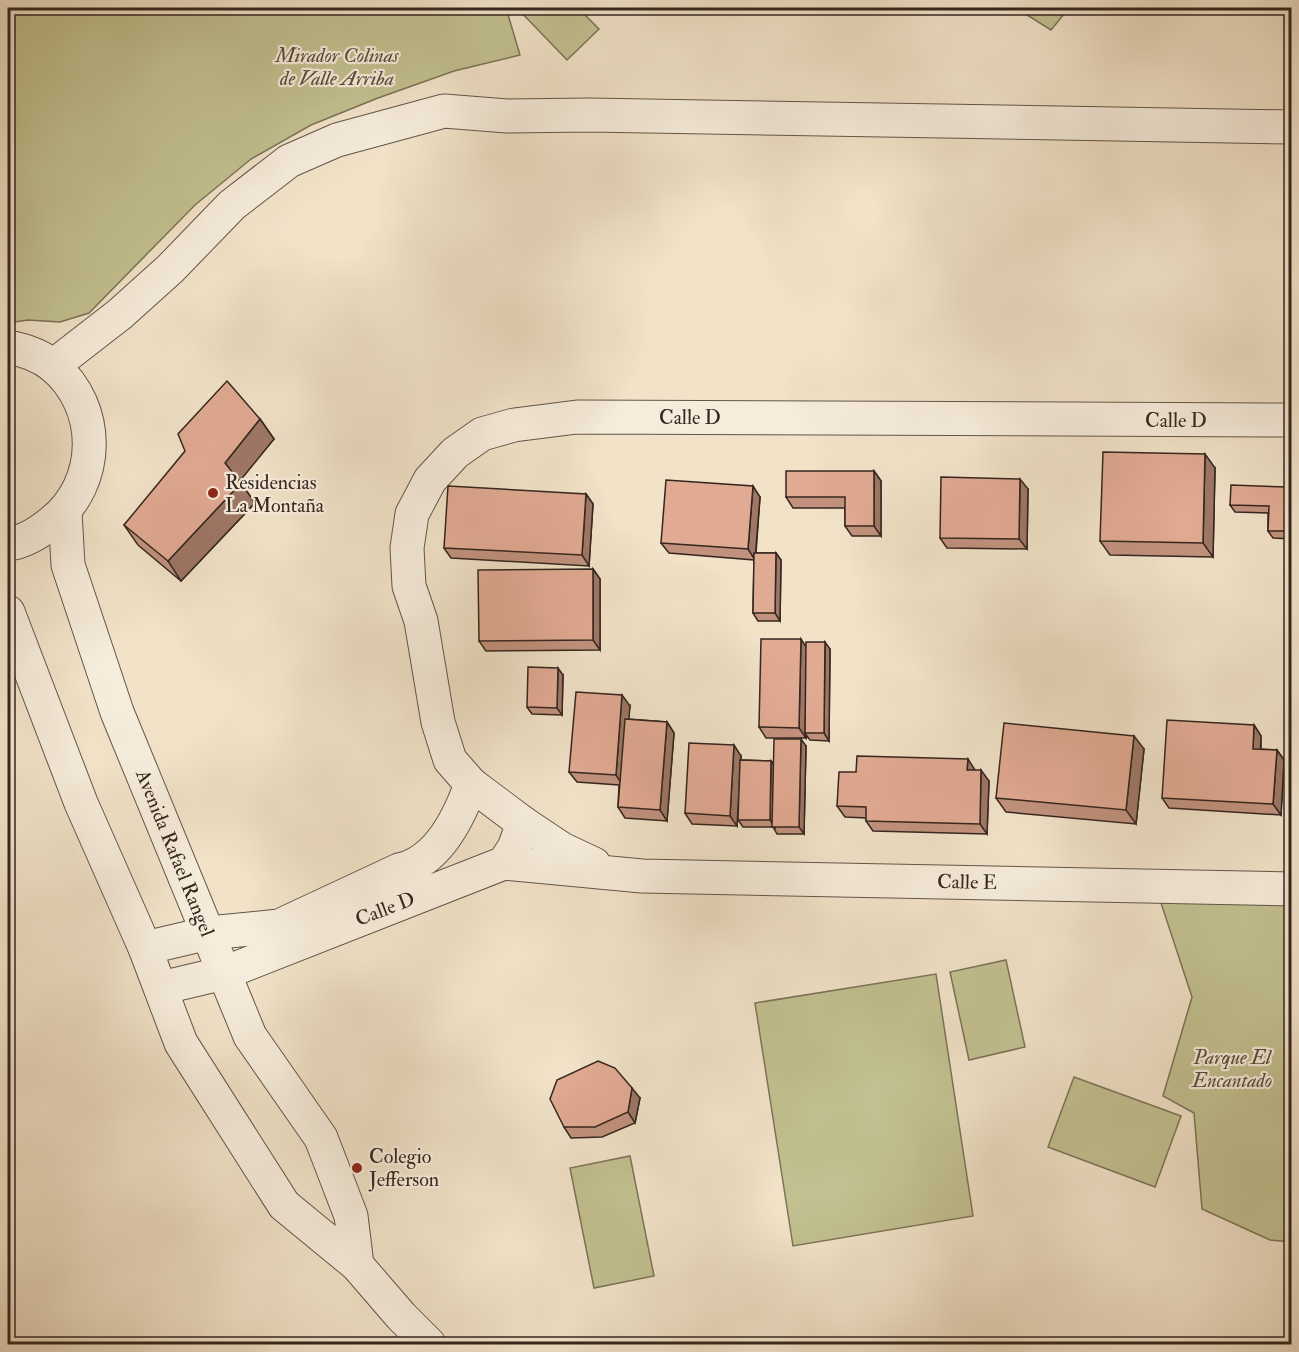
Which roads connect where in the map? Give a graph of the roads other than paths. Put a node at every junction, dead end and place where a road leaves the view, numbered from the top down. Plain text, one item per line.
1 (1292, 127) edge
2 (8, 346) edge
3 (53, 366) junction
4 (1292, 420) edge
5 (65, 512) junction
6 (8, 544) edge
7 (8, 612) edge
8 (471, 784) junction
9 (523, 823) junction
10 (504, 863) junction
11 (642, 876) junction
12 (1292, 889) edge
13 (209, 933) junction
14 (145, 948) junction
15 (224, 973) junction
16 (161, 988) junction
17 (334, 1173) junction
18 (284, 1205) junction
19 (357, 1265) junction
20 (429, 1344) edge

1 - 3 street
2 - 3 street
3 - 5 street
4 - 8 street, Calle D
5 - 6 street
5 - 13 street, Avenida Rafael Rangel
7 - 14 street
8 - 9 street, Calle D
8 - 13 street, Calle D
9 - 10 street
9 - 11 street, Calle E
10 - 11 street, Calle E
10 - 15 street, Calle D
11 - 12 street, Calle E
13 - 14 street, Calle D
13 - 15 street, Avenida Rafael Rangel
14 - 16 street
15 - 16 street, Calle D
15 - 17 street, Avenida Rafael Rangel
16 - 18 street
17 - 18 street
17 - 19 street, Avenida Rafael Rangel
18 - 19 street
19 - 20 street

